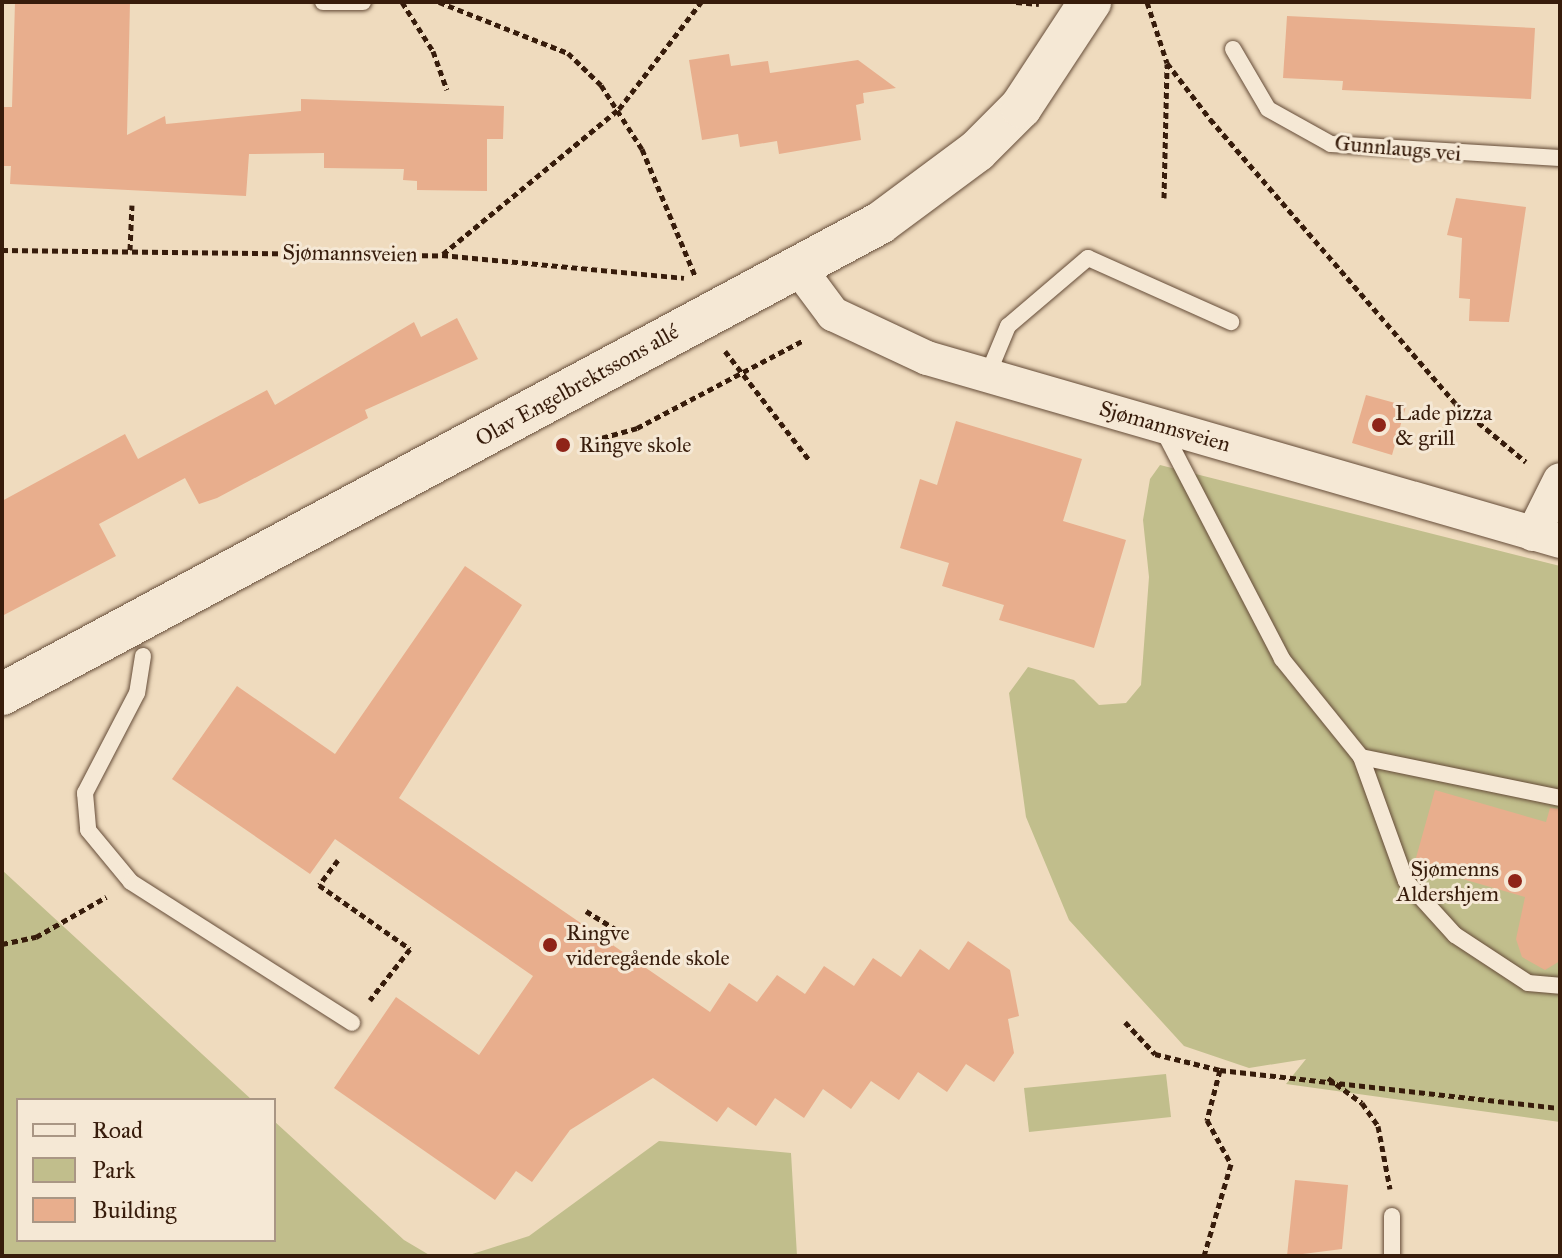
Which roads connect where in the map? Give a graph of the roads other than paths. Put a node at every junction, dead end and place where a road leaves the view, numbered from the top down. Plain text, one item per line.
1 (323, 2) edge
2 (363, 2) edge
3 (1090, 2) edge
4 (1233, 49) dead end
5 (1560, 158) edge
6 (798, 267) junction
7 (1231, 322) dead end
8 (988, 374) junction
9 (1160, 425) junction
10 (1550, 476) edge
11 (1547, 538) edge
12 (143, 656) dead end
13 (2, 694) edge
14 (1361, 757) junction
15 (1560, 798) edge
16 (1560, 986) edge
17 (352, 1023) road end
18 (1392, 1216) road end
19 (1392, 1256) edge

1 - 2 lane
3 - 6 street, Olav Engelbrektssons allé
4 - 5 lane, Gunnlaugs vei
6 - 8 street, Sjømannsveien
6 - 13 street, Olav Engelbrektssons allé
7 - 8 lane
8 - 9 street, Sjømannsveien
9 - 11 street, Sjømannsveien
9 - 14 lane
10 - 11 street
12 - 17 lane
14 - 15 lane
14 - 16 lane
18 - 19 lane

